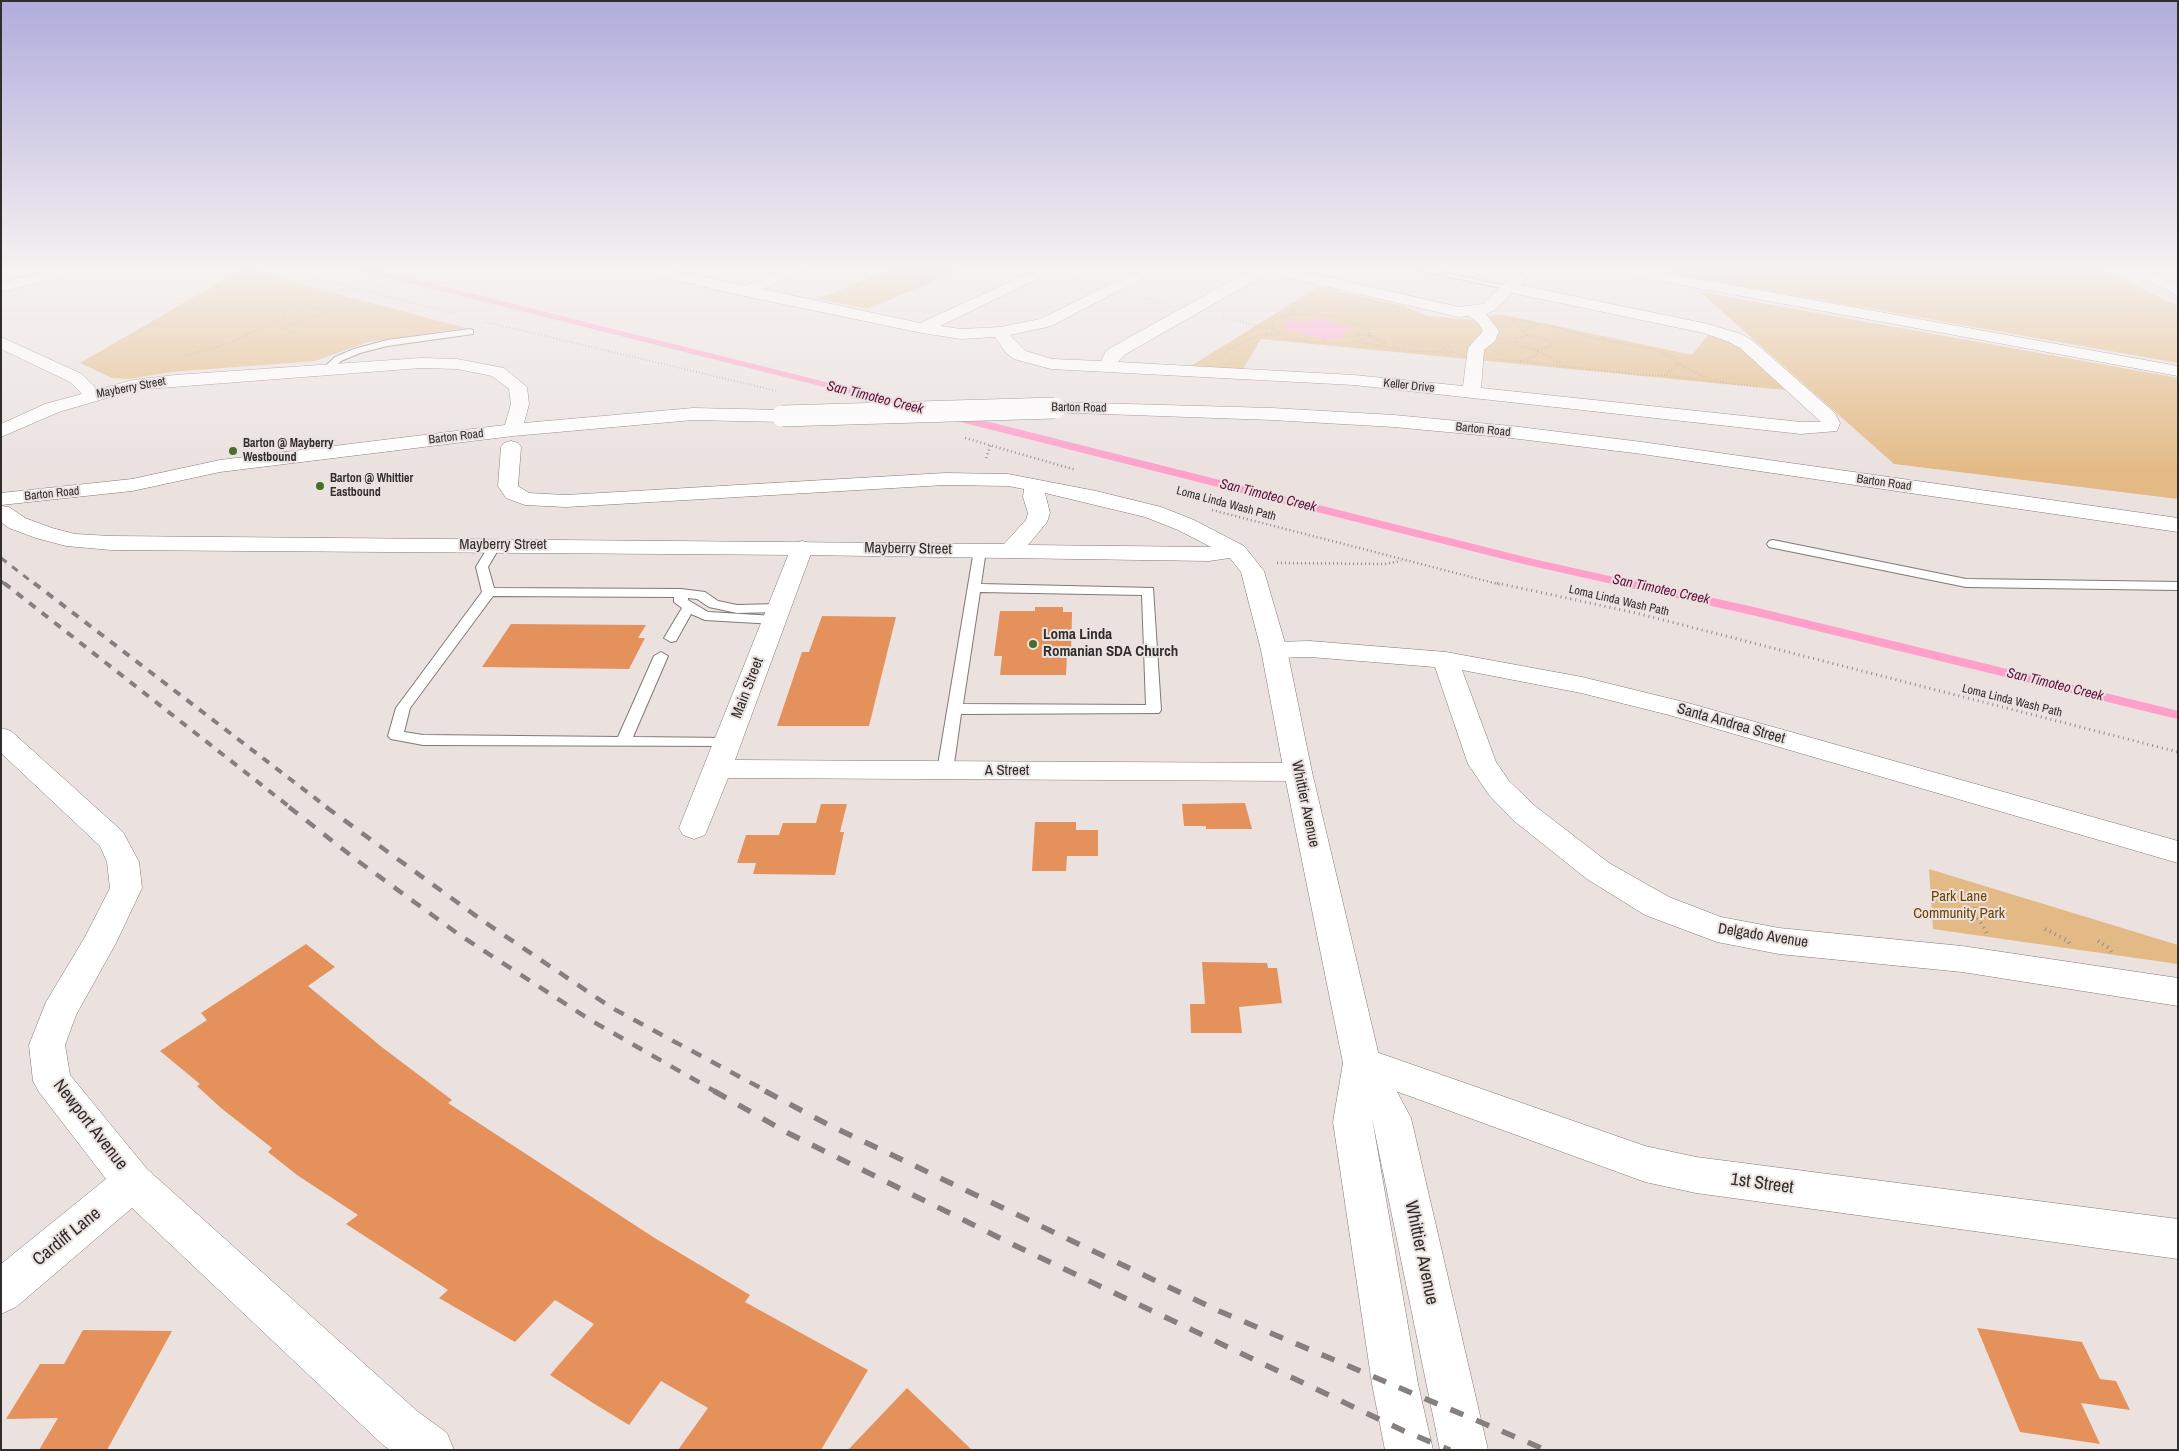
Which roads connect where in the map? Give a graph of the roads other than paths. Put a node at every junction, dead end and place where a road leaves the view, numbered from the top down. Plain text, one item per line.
1 (444, 336) edge
2 (1002, 336) edge
3 (1144, 336) edge
4 (1489, 336) edge
5 (1728, 336) edge
6 (1983, 336) edge
7 (1, 342) edge
8 (1107, 367) junction
9 (327, 369) junction
10 (2178, 371) edge
11 (1472, 392) junction
12 (93, 395) junction
13 (1, 432) edge
14 (512, 438) junction
15 (1035, 484) junction
16 (1, 499) edge
17 (1, 512) edge
18 (2178, 525) edge
19 (1773, 544) dead end
20 (495, 545) junction
21 (802, 548) junction
22 (980, 550) junction
23 (1011, 550) junction
24 (1242, 557) junction
25 (2178, 586) edge
26 (974, 588) junction
27 (489, 592) junction
28 (680, 593) junction
29 (688, 608) junction
30 (777, 614) junction
31 (671, 638) dead end
32 (1274, 650) junction
33 (661, 656) dead end
34 (1446, 660) junction
35 (955, 709) junction
36 (1, 737) edge
37 (623, 742) junction
38 (727, 743) junction
39 (717, 769) junction
40 (945, 771) junction
41 (1298, 772) junction
42 (694, 828) dead end
43 (2178, 852) edge
44 (2178, 992) edge
45 (1362, 1063) junction
46 (134, 1182) junction
47 (2178, 1239) edge
48 (1, 1292) edge
49 (430, 1450) edge
50 (1409, 1450) edge
51 (1464, 1450) edge

1 - 9 lane
2 - 8 street, Keller Drive
3 - 8 street
4 - 11 street
5 - 11 street, Keller Drive
6 - 10 street
7 - 12 street
8 - 11 street, Keller Drive
9 - 12 street, Mayberry Street
9 - 14 street, Mayberry Street
12 - 13 street, Mayberry Street
14 - 15 street, Mayberry Street
14 - 16 street, Barton Road
14 - 18 street, Barton Road, bridge
15 - 23 street
15 - 24 street, Mayberry Street
17 - 20 street, Mayberry Street
19 - 25 lane
20 - 21 street, Mayberry Street
20 - 27 lane
21 - 22 street, Mayberry Street
21 - 30 street, Main Street
22 - 23 street, Mayberry Street
22 - 26 lane
23 - 24 street, Mayberry Street
24 - 32 street, Whittier Avenue
26 - 35 lane
26 - 35 lane
27 - 28 lane
27 - 37 lane
28 - 29 lane
28 - 30 lane
29 - 30 lane
29 - 31 lane
30 - 38 street, Main Street
32 - 34 street, Santa Andrea Street
32 - 41 street, Whittier Avenue
33 - 37 lane
34 - 43 street, Santa Andrea Street
34 - 44 street, Delgado Avenue
35 - 40 lane
36 - 46 street, Newport Avenue
37 - 38 lane
38 - 39 street, Main Street
39 - 40 street, A Street
39 - 42 street, Main Street
40 - 41 street, A Street
41 - 45 street, Whittier Avenue
45 - 47 street, 1st Street
45 - 50 street, Whittier Avenue
45 - 51 street, Whittier Avenue
46 - 48 street, Cardiff Lane
46 - 49 street, Newport Avenue

